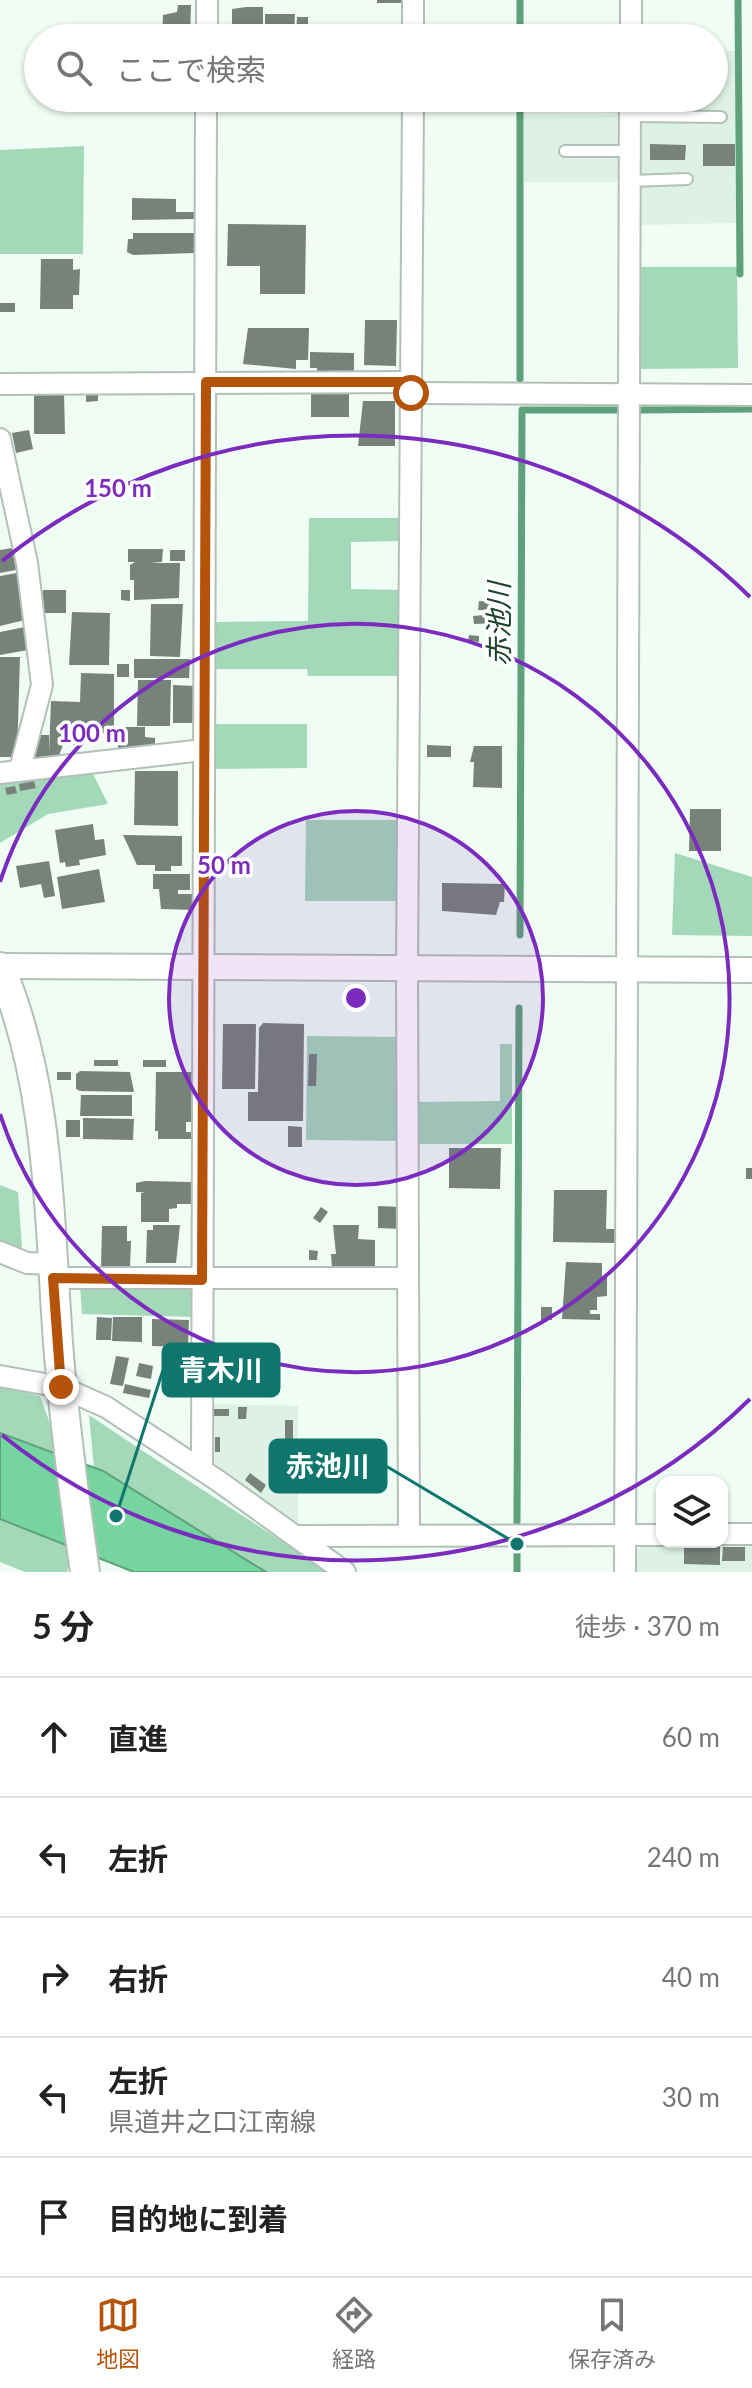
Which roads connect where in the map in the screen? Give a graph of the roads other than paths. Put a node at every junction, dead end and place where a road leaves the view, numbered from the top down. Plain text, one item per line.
1 (207, 0) edge
2 (413, 0) edge
3 (631, 0) edge
4 (207, 24) edge
5 (413, 24) edge
6 (631, 24) edge
7 (206, 112) edge
8 (413, 112) edge
9 (630, 112) edge
10 (676, 112) edge
11 (721, 117) dead end
12 (565, 151) dead end
13 (630, 151) junction
14 (687, 179) dead end
15 (630, 181) junction
16 (206, 382) junction
17 (0, 384) edge
18 (411, 387) junction
19 (629, 394) junction
20 (752, 395) edge
21 (0, 439) edge
22 (203, 750) junction
23 (10, 771) edge
24 (0, 966) edge
25 (202, 967) junction
26 (407, 968) junction
27 (627, 970) junction
28 (752, 970) edge
29 (0, 1252) edge
30 (53, 1271) junction
31 (408, 1278) junction
32 (202, 1280) junction
33 (0, 1376) edge
34 (62, 1398) junction
35 (202, 1470) junction
36 (728, 1534) edge
37 (752, 1534) edge
38 (409, 1535) junction
39 (625, 1535) junction
40 (656, 1535) edge
41 (296, 1536) junction
42 (85, 1572) edge
43 (345, 1572) edge
44 (625, 1572) edge

1 - 4 street
2 - 5 street
3 - 6 street
7 - 16 street
8 - 18 street
9 - 13 street
10 - 11 lane
12 - 13 lane
13 - 15 street
14 - 15 lane
15 - 19 street
16 - 17 street
16 - 18 street
16 - 22 street
18 - 19 street
18 - 26 street
19 - 20 street
19 - 27 street
21 - 23 street
22 - 23 street
22 - 25 street
24 - 25 street
24 - 30 main road
25 - 26 street
25 - 32 street
26 - 27 street
26 - 31 street
27 - 28 street
27 - 39 street
29 - 30 street
30 - 32 street
30 - 34 main road
31 - 32 street
31 - 38 street
32 - 35 street
33 - 34 street
34 - 35 street
34 - 42 main road
35 - 41 street
36 - 37 street
38 - 39 street
38 - 41 street
39 - 40 street
39 - 44 street
41 - 43 street

